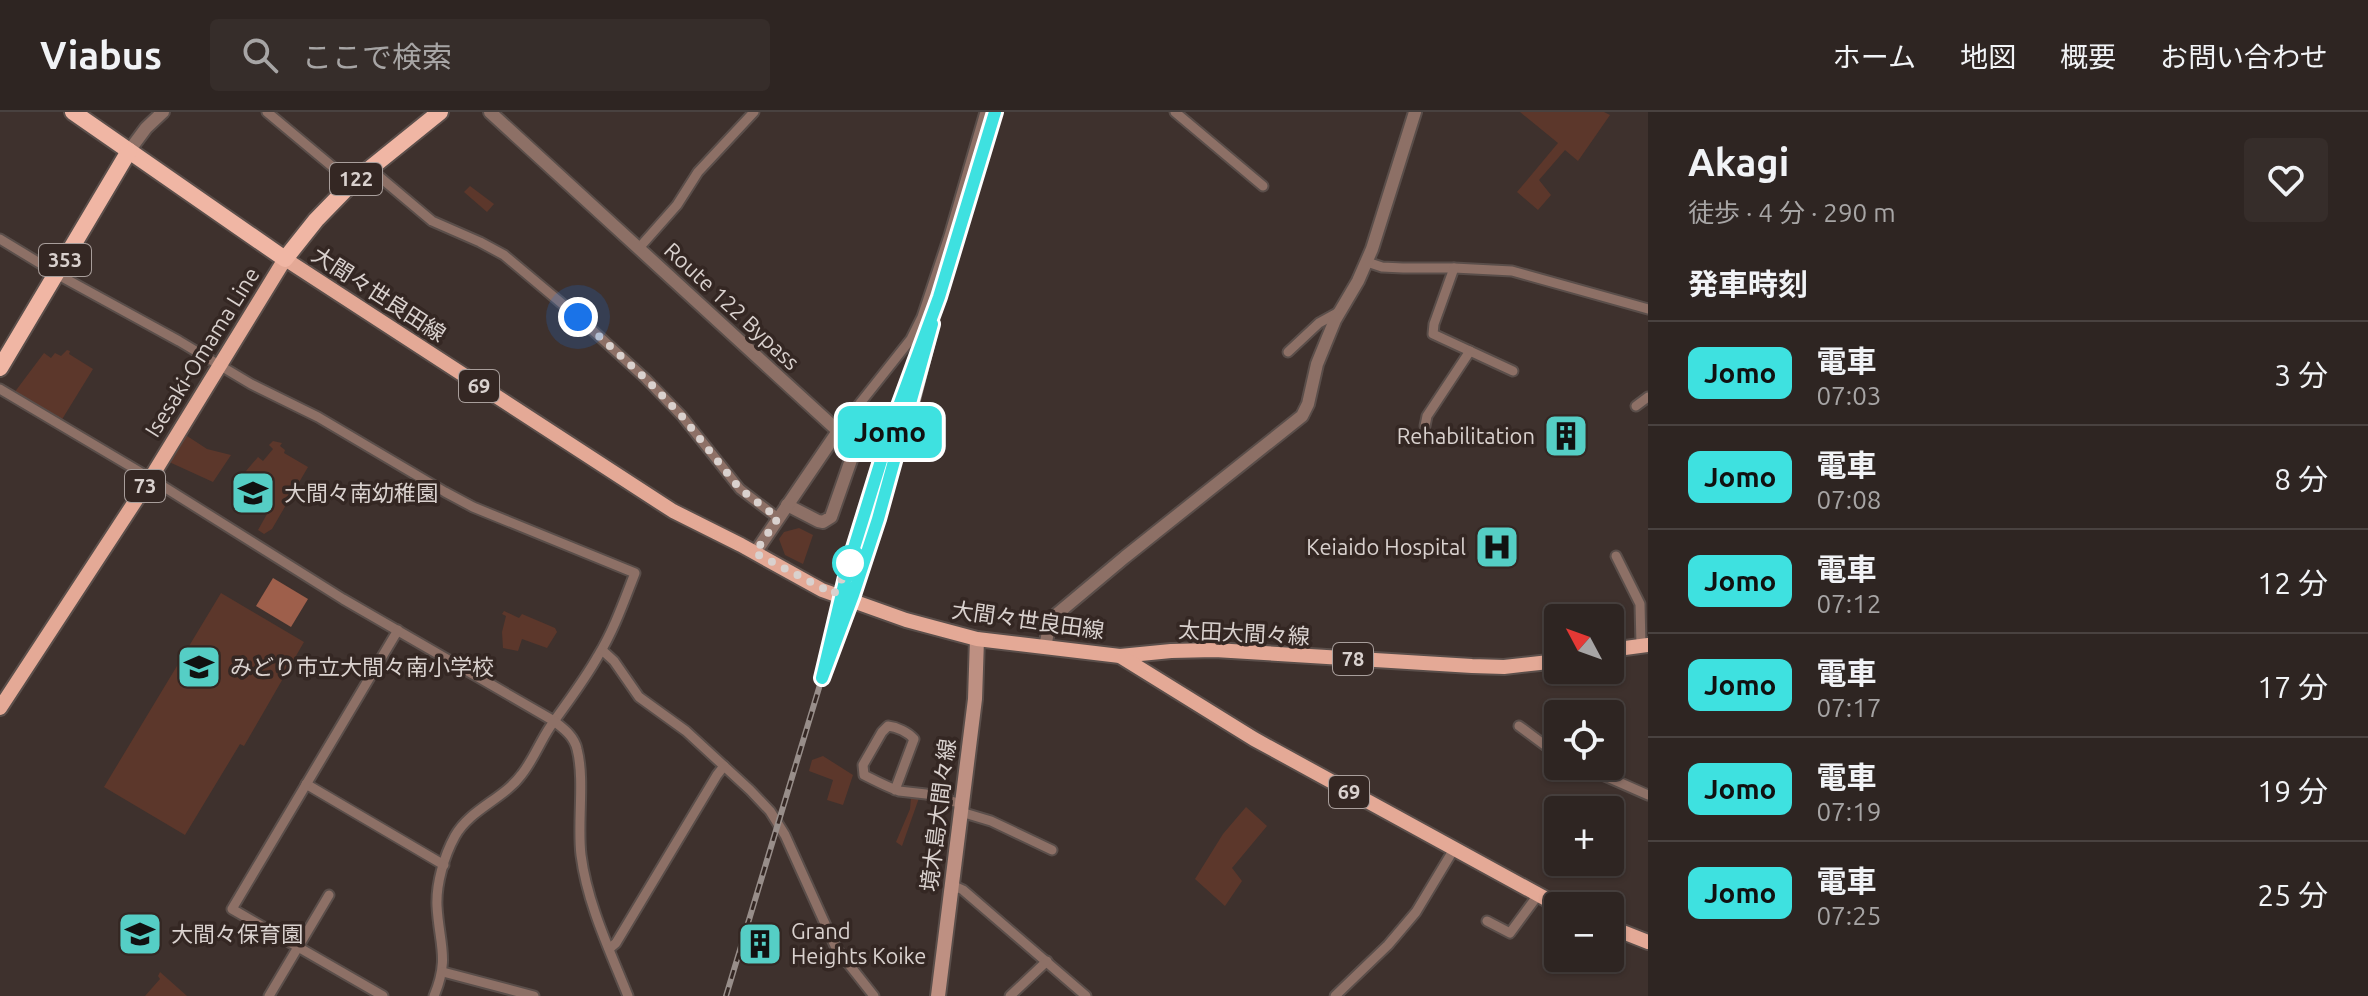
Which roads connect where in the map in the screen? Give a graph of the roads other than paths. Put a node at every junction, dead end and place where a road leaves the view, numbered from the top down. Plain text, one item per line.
1 (73, 112) edge
2 (163, 112) edge
3 (267, 112) edge
4 (440, 112) edge
5 (490, 112) edge
6 (754, 112) edge
7 (985, 112) edge
8 (1175, 112) edge
9 (1415, 112) edge
10 (129, 151) junction
11 (369, 168) junction
12 (352, 183) junction
13 (1263, 186) dead end
14 (0, 239) edge
15 (639, 248) junction
16 (285, 259) junction
17 (1367, 262) junction
18 (1454, 268) junction
19 (57, 274) junction
20 (1648, 309) edge
21 (1339, 312) junction
22 (1470, 351) junction
23 (1288, 352) dead end
24 (219, 366) junction
25 (0, 368) edge
26 (1513, 371) dead end
27 (0, 389) edge
28 (1648, 397) edge
29 (1636, 406) dead end
30 (1425, 426) dead end
31 (838, 431) junction
32 (150, 478) junction
33 (787, 505) junction
34 (778, 518) junction
35 (755, 553) junction
36 (1616, 556) dead end
37 (398, 630) junction
38 (977, 639) junction
39 (1644, 645) edge
40 (1045, 647) junction
41 (1624, 648) edge
42 (602, 650) junction
43 (1120, 656) junction
44 (1544, 663) edge
45 (0, 708) edge
46 (554, 721) junction
47 (1519, 726) dead end
48 (1544, 745) edge
49 (724, 766) junction
50 (1614, 780) edge
51 (306, 784) junction
52 (895, 790) junction
53 (1648, 795) edge
54 (961, 808) junction
55 (1454, 849) junction
56 (1052, 850) dead end
57 (444, 865) junction
58 (952, 885) junction
59 (329, 895) dead end
60 (1538, 895) junction
61 (1544, 898) edge
62 (1487, 921) dead end
63 (1624, 933) edge
64 (1648, 942) edge
65 (298, 948) junction
66 (610, 948) junction
67 (1047, 961) junction
68 (443, 972) junction
69 (269, 996) edge
70 (383, 996) edge
71 (434, 996) edge
72 (534, 996) edge
73 (628, 996) edge
74 (874, 996) edge
75 (938, 996) edge
76 (1010, 996) edge
77 (1086, 996) edge
78 (1335, 996) edge

1 - 10 highway
2 - 10 street
3 - 12 street
4 - 11 highway, 122
5 - 15 street, Route 122 Bypass
6 - 15 street
7 - 31 street
8 - 13 street
9 - 17 street
10 - 16 highway
10 - 19 highway, 353
11 - 12 highway, 122
11 - 34 street
12 - 16 highway, 122
14 - 19 street
15 - 31 street, Route 122 Bypass
16 - 24 main road, Isesaki-Omama Line / 73
16 - 35 main road, 大間々世良田線 / 69
17 - 18 street
17 - 21 street
18 - 20 street
18 - 22 street
19 - 24 street
19 - 25 highway, 353
21 - 23 street
21 - 40 street
22 - 26 street
22 - 30 street
24 - 32 main road, Isesaki-Omama Line / 73
24 - 42 street
27 - 32 street
28 - 29 street
31 - 33 street
31 - 33 street
32 - 37 street
32 - 45 main road, Isesaki-Omama Line / 73
33 - 34 street
34 - 35 street
35 - 38 main road, 大間々世良田線 / 69
36 - 39 street
37 - 46 street
37 - 51 street
38 - 40 main road, 大間々世良田線 / 69
38 - 54 main road, 境木島大間々線
39 - 41 main road
40 - 43 main road, 大間々世良田線 / 69
42 - 46 street
42 - 49 street
43 - 44 main road, 太田大間々線 / 78
43 - 55 main road, 大間々世良田線 / 69
46 - 57 street
46 - 66 street
47 - 48 street
49 - 66 street
49 - 74 street
50 - 53 street
51 - 57 street
51 - 65 street
52 - 52 street
52 - 54 street
54 - 56 street
54 - 58 main road, 境木島大間々線
55 - 60 main road, 大間々世良田線 / 69
55 - 78 street
57 - 68 street
58 - 67 street
58 - 75 main road, 境木島大間々線
59 - 65 street
60 - 61 main road, 大間々世良田線 / 69
60 - 62 street
63 - 64 main road
65 - 69 street
65 - 70 street
66 - 73 street
67 - 76 street
67 - 77 street
68 - 71 street
68 - 72 street

